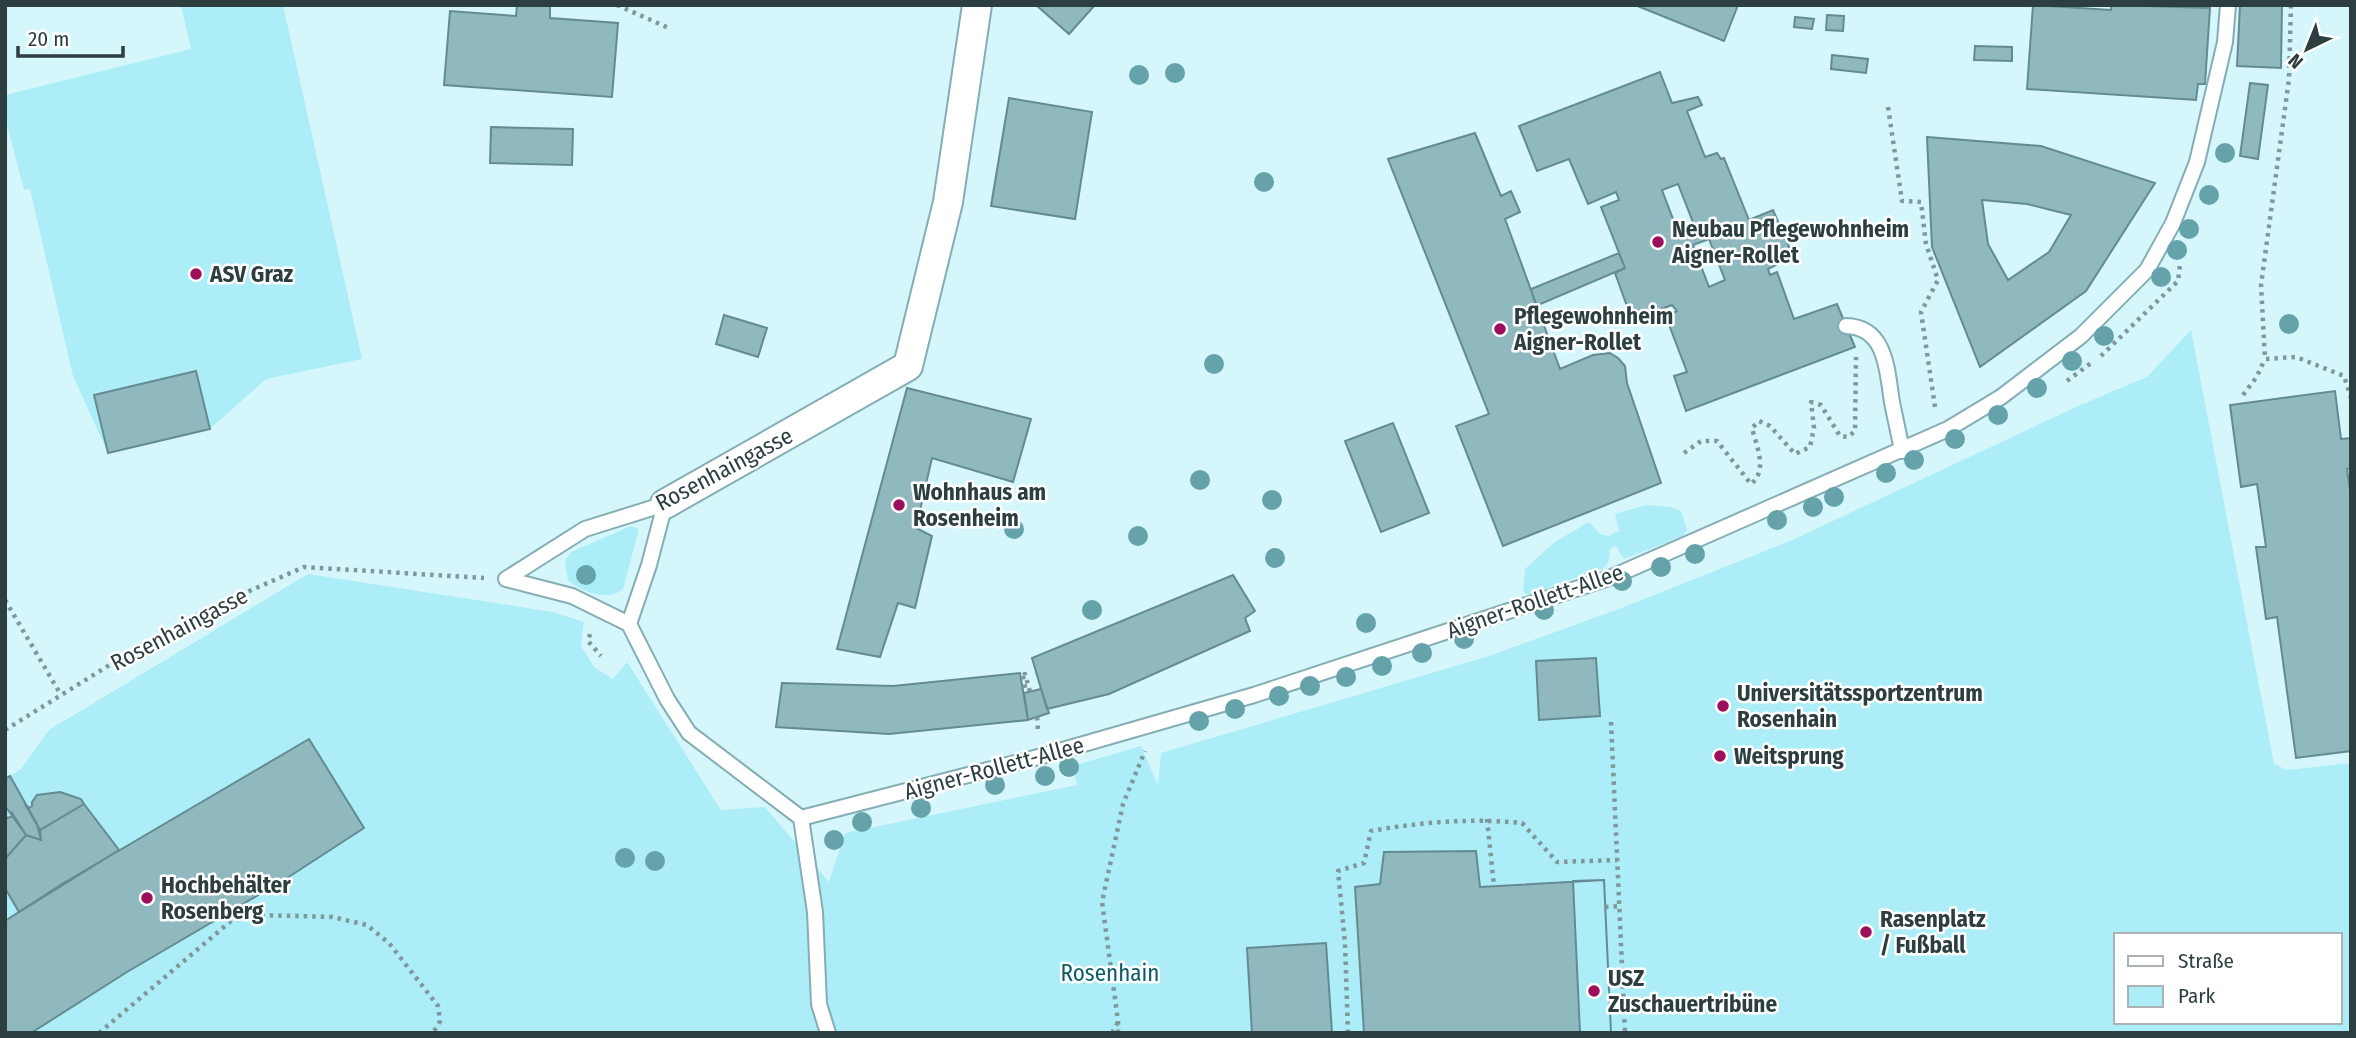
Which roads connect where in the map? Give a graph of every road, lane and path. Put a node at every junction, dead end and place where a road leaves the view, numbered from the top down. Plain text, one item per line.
1 (617, 5) edge
2 (977, 5) edge
3 (2228, 5) edge
4 (2291, 5) edge
5 (671, 29) dead end
6 (1888, 107) dead end
7 (1854, 327) joint
8 (2265, 359) junction
9 (2243, 395) dead end
10 (2351, 398) edge
11 (1948, 429) junction
12 (1902, 450) junction
13 (1684, 453) dead end
14 (666, 504) junction
15 (506, 579) junction
16 (5, 600) edge
17 (629, 624) junction
18 (590, 634) dead end
19 (601, 656) dead end
20 (61, 695) junction
21 (1037, 717) dead end
22 (1611, 722) dead end
23 (5, 730) edge
24 (1038, 733) dead end
25 (1150, 741) dead end
26 (802, 818) junction
27 (1487, 819) junction
28 (1617, 860) junction
29 (1494, 886) dead end
30 (1619, 906) junction
31 (1605, 907) dead end
32 (1624, 1009) junction
33 (1609, 1010) dead end
34 (1118, 1021) junction
35 (99, 1033) edge
36 (433, 1033) edge
37 (828, 1033) edge
38 (1112, 1033) edge
39 (1118, 1033) edge
40 (1348, 1033) edge
41 (1625, 1033) edge

1 - 5 path
2 - 14 street, Rosenhaingasse
3 - 11 lane, Aigner-Rollett-Allee
4 - 8 path
6 - 11 path
7 - 12 lane
7 - 13 path
8 - 9 path
8 - 10 path
11 - 12 lane, Aigner-Rollett-Allee
12 - 26 lane, Aigner-Rollett-Allee
14 - 15 lane, Rosenhaingasse
14 - 17 lane
15 - 17 lane
15 - 20 path, Rosenhaingasse
16 - 20 path
17 - 26 lane
18 - 19 path
20 - 23 path, Rosenhaingasse
21 - 24 path
22 - 28 path
25 - 34 path
26 - 37 lane
27 - 28 path
27 - 29 path
27 - 40 path
28 - 30 path
30 - 31 path
30 - 32 path
32 - 33 path
32 - 41 path
34 - 38 path
34 - 39 path
35 - 36 path

